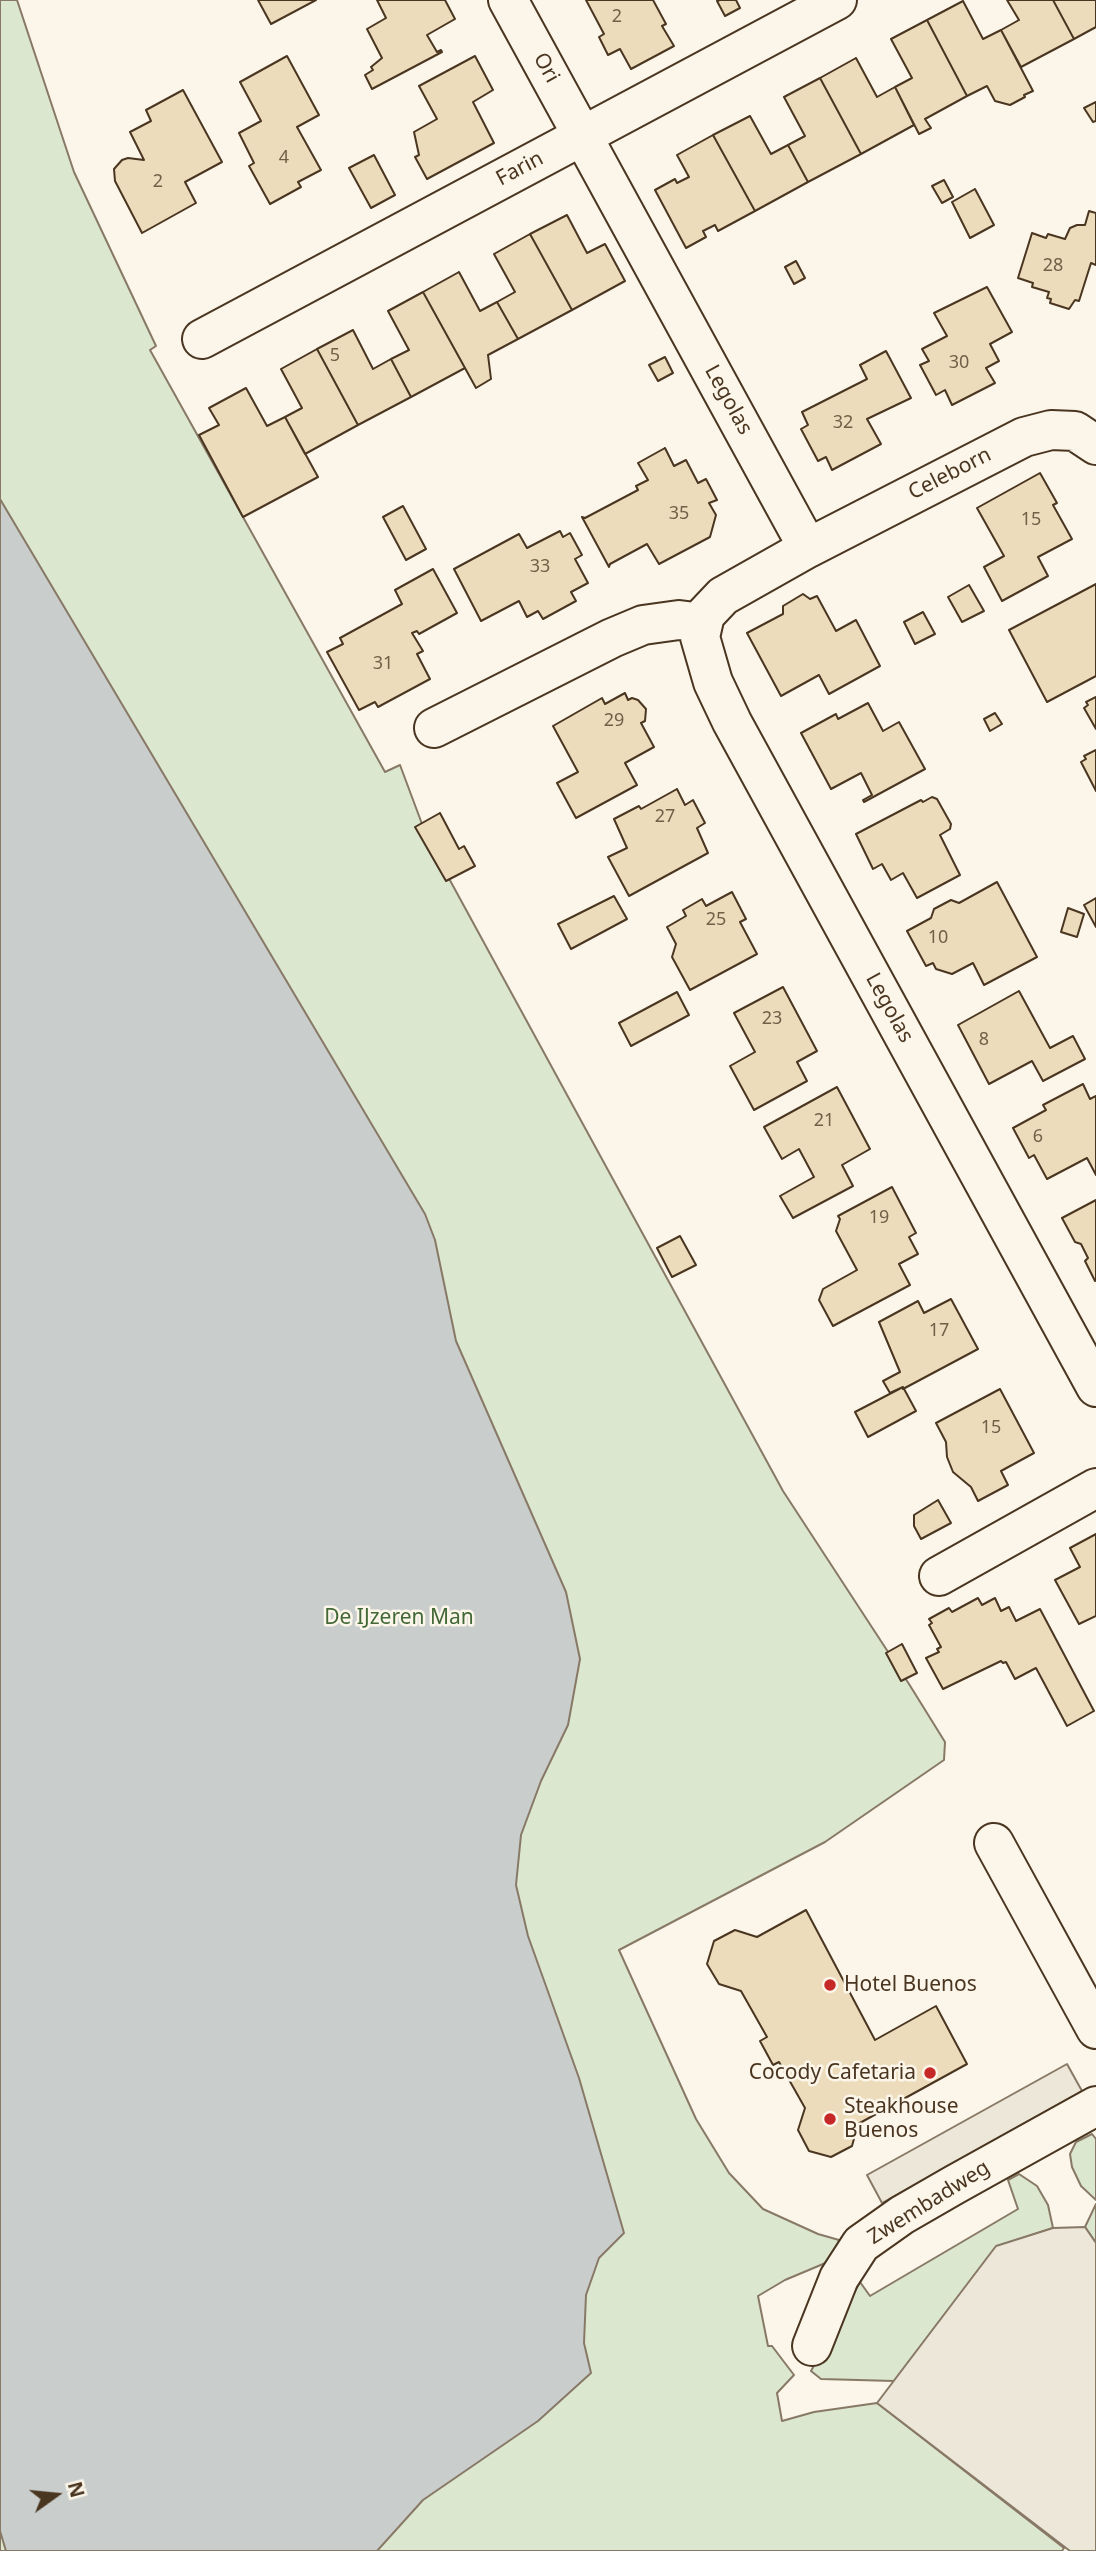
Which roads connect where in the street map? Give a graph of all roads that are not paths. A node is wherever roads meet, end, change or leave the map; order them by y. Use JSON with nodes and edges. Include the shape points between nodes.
{"nodes":[{"id":1,"x":508,"y":0,"type":"edge"},
{"id":2,"x":837,"y":0,"type":"edge"},
{"id":3,"x":583,"y":136,"type":"junction"},
{"id":4,"x":202,"y":339,"type":"dead end"},
{"id":5,"x":1096,"y":444,"type":"edge"},
{"id":6,"x":808,"y":548,"type":"junction"},
{"id":7,"x":703,"y":623,"type":"junction"},
{"id":8,"x":434,"y":728,"type":"dead end"},
{"id":9,"x":1096,"y":1387,"type":"edge"},
{"id":10,"x":1096,"y":1488,"type":"edge"},
{"id":11,"x":939,"y":1576,"type":"dead end"},
{"id":12,"x":994,"y":1843,"type":"dead end"},
{"id":13,"x":1096,"y":2029,"type":"edge"},
{"id":14,"x":1096,"y":2106,"type":"edge"},
{"id":15,"x":811,"y":2346,"type":"dead end"}],
"edges":[{"from":1,"to":3,"type":"street","name":"Ori"},
{"from":2,"to":3,"type":"street","name":"Farin"},
{"from":3,"to":4,"type":"street","name":"Farin"},
{"from":3,"to":6,"type":"street","name":"Legolas"},
{"from":5,"to":6,"type":"street","name":"Celeborn","via":[[1075,431],[1051,430],[1024,437]]},
{"from":6,"to":7,"type":"street","via":[[723,596]]},
{"from":7,"to":8,"type":"street","via":[[679,620],[643,625]]},
{"from":7,"to":9,"type":"street","name":"Legolas","via":[[700,637],[705,658],[732,722]]},
{"from":10,"to":11,"type":"street"},
{"from":12,"to":13,"type":"street"},
{"from":14,"to":15,"type":"street","name":"Zwembadweg","via":[[902,2215],[861,2244],[839,2278]]}]}
